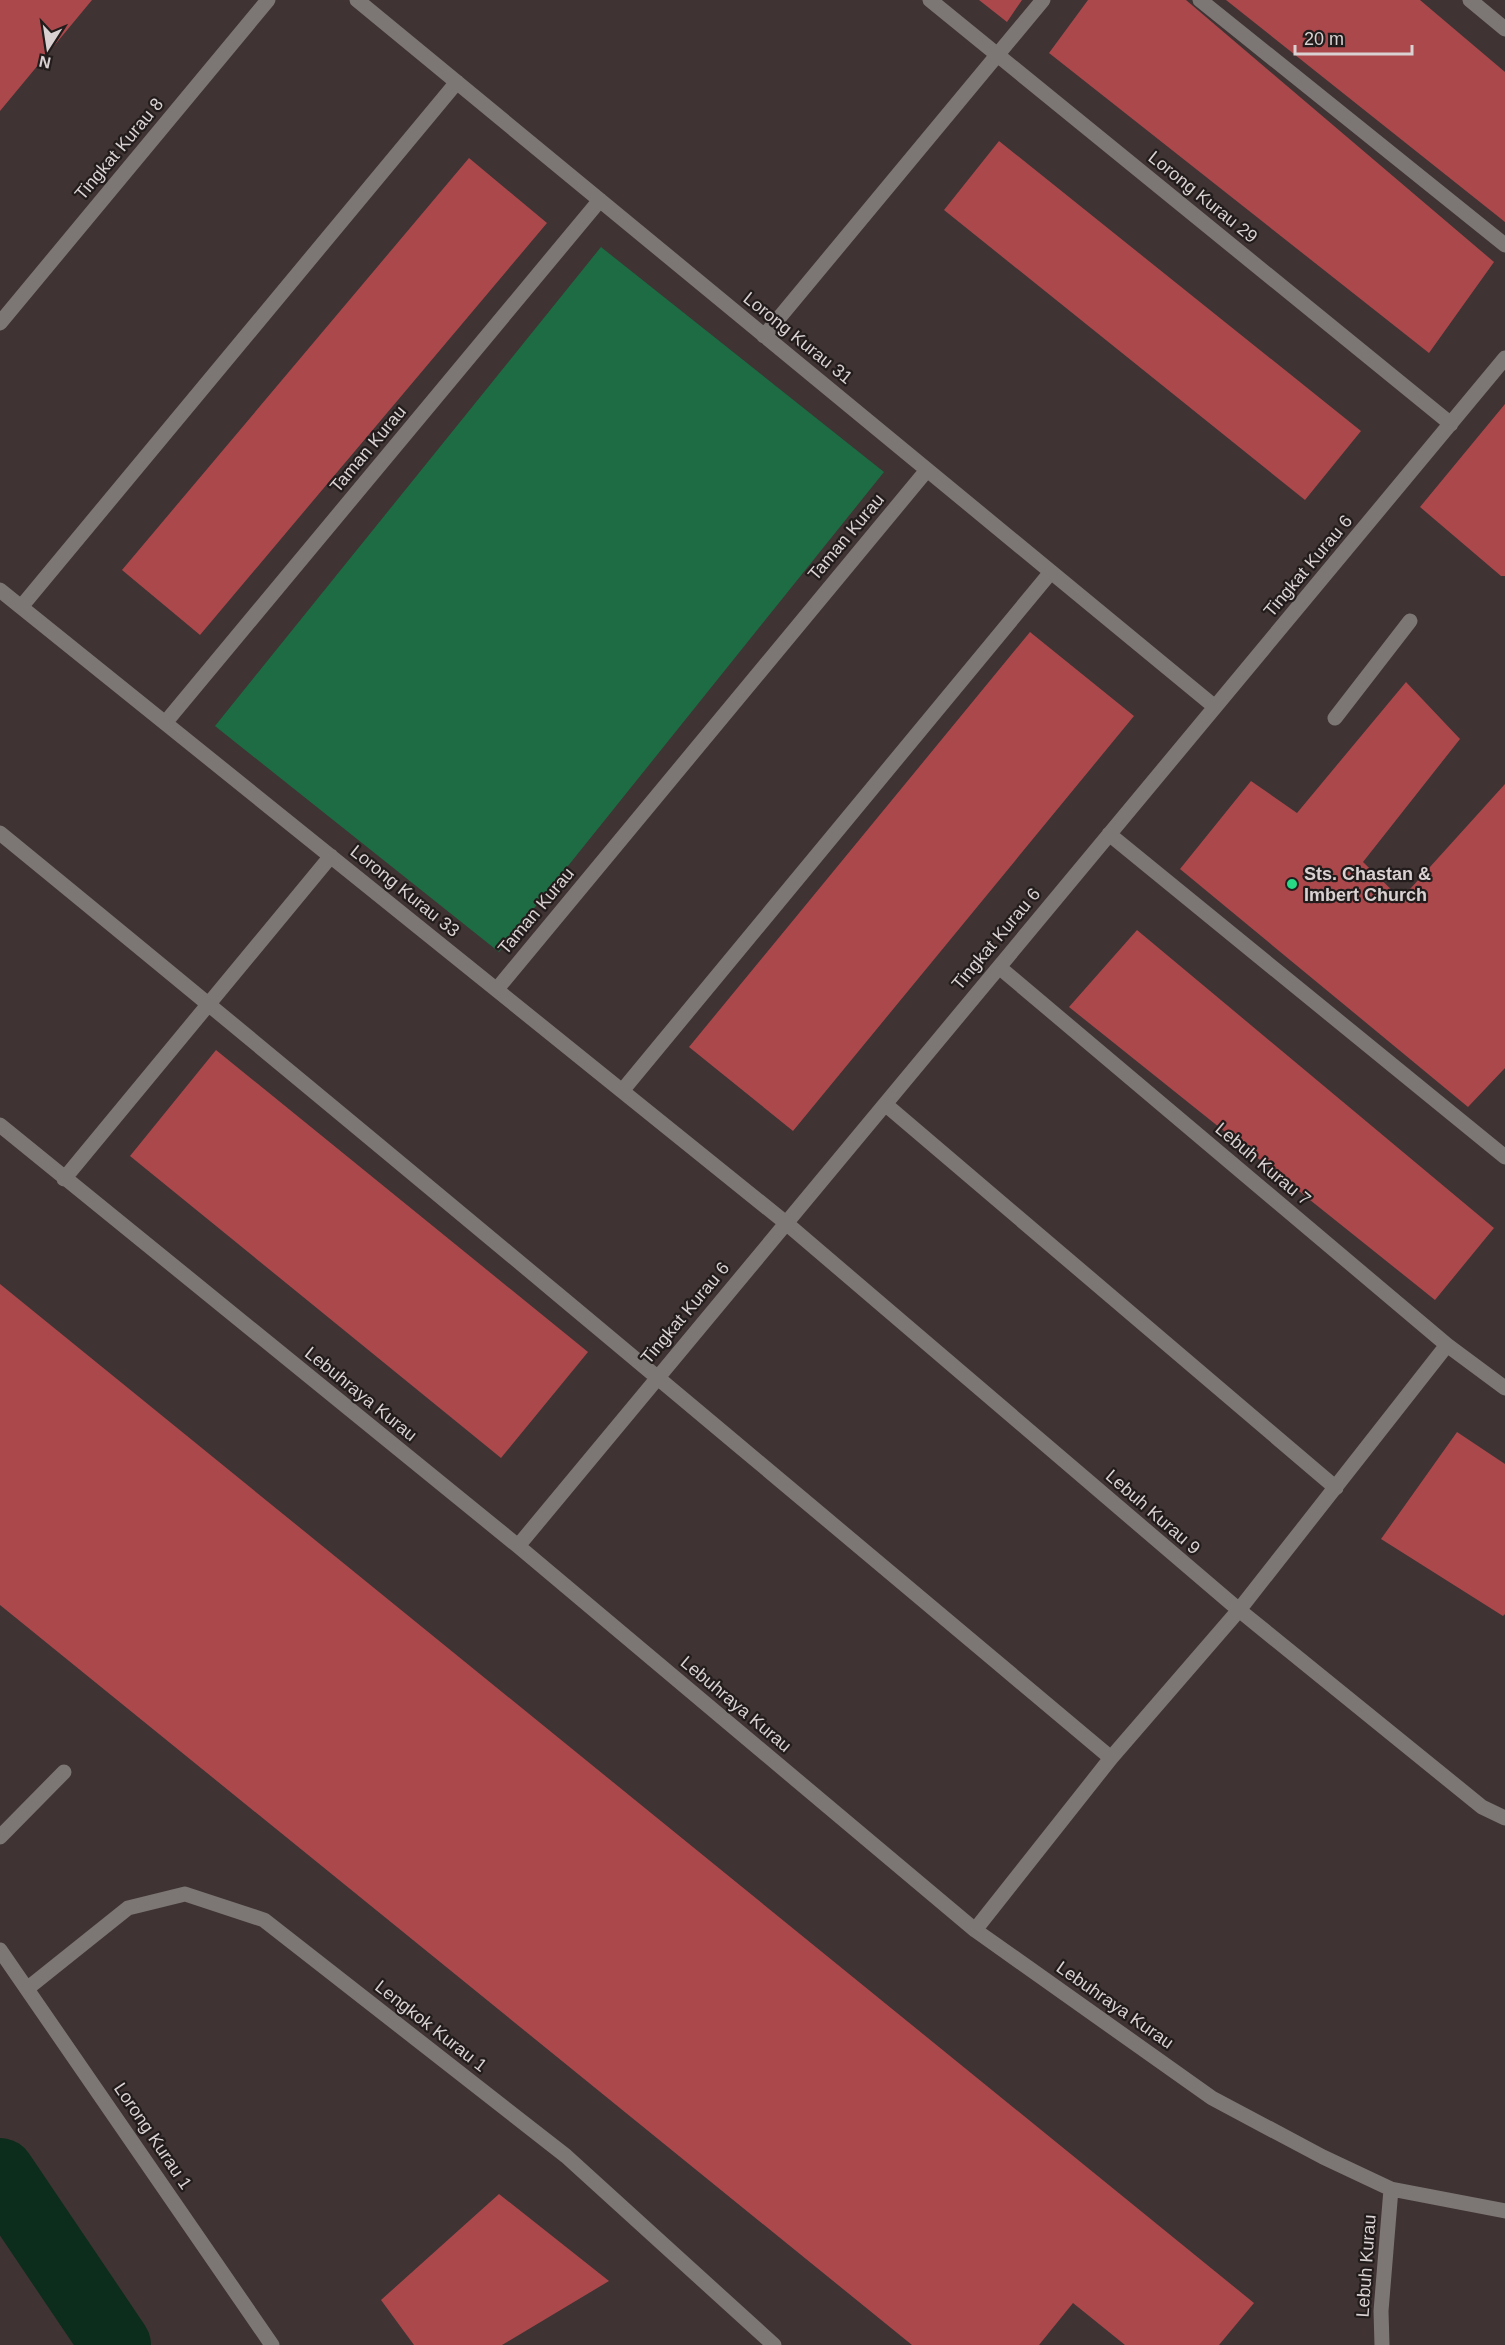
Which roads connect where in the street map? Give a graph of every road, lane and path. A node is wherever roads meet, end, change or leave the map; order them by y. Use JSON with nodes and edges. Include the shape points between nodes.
{"nodes":[{"id":1,"x":268,"y":0,"type":"edge"},
{"id":2,"x":357,"y":0,"type":"edge"},
{"id":3,"x":930,"y":0,"type":"edge"},
{"id":4,"x":1043,"y":0,"type":"edge"},
{"id":5,"x":1200,"y":0,"type":"edge"},
{"id":6,"x":1470,"y":0,"type":"edge"},
{"id":7,"x":1505,"y":29,"type":"edge"},
{"id":8,"x":998,"y":55,"type":"junction"},
{"id":9,"x":457,"y":82,"type":"junction"},
{"id":10,"x":600,"y":200,"type":"junction"},
{"id":11,"x":1505,"y":245,"type":"edge"},
{"id":12,"x":0,"y":322,"type":"edge"},
{"id":13,"x":764,"y":336,"type":"junction"},
{"id":14,"x":1505,"y":358,"type":"edge"},
{"id":15,"x":1450,"y":424,"type":"junction"},
{"id":16,"x":927,"y":470,"type":"junction"},
{"id":17,"x":1051,"y":572,"type":"junction"},
{"id":18,"x":0,"y":590,"type":"edge"},
{"id":19,"x":21,"y":607,"type":"junction"},
{"id":20,"x":1410,"y":621,"type":"dead end"},
{"id":21,"x":1215,"y":707,"type":"junction"},
{"id":22,"x":1335,"y":718,"type":"dead end"},
{"id":23,"x":165,"y":723,"type":"junction"},
{"id":24,"x":0,"y":833,"type":"edge"},
{"id":25,"x":1109,"y":834,"type":"junction"},
{"id":26,"x":331,"y":856,"type":"junction"},
{"id":27,"x":999,"y":966,"type":"junction"},
{"id":28,"x":496,"y":989,"type":"junction"},
{"id":29,"x":208,"y":1003,"type":"junction"},
{"id":30,"x":622,"y":1091,"type":"junction"},
{"id":31,"x":885,"y":1104,"type":"junction"},
{"id":32,"x":0,"y":1125,"type":"edge"},
{"id":33,"x":1505,"y":1157,"type":"edge"},
{"id":34,"x":64,"y":1179,"type":"junction"},
{"id":35,"x":786,"y":1223,"type":"junction"},
{"id":36,"x":1447,"y":1345,"type":"junction"},
{"id":37,"x":658,"y":1377,"type":"junction"},
{"id":38,"x":1505,"y":1388,"type":"edge"},
{"id":39,"x":1336,"y":1488,"type":"junction"},
{"id":40,"x":518,"y":1546,"type":"junction"},
{"id":41,"x":1239,"y":1610,"type":"junction"},
{"id":42,"x":1111,"y":1758,"type":"junction"},
{"id":43,"x":64,"y":1772,"type":"dead end"},
{"id":44,"x":1505,"y":1818,"type":"edge"},
{"id":45,"x":0,"y":1837,"type":"edge"},
{"id":46,"x":975,"y":1930,"type":"junction"},
{"id":47,"x":0,"y":1950,"type":"edge"},
{"id":48,"x":28,"y":1988,"type":"junction"},
{"id":49,"x":1391,"y":2189,"type":"junction"},
{"id":50,"x":1505,"y":2211,"type":"edge"},
{"id":51,"x":272,"y":2345,"type":"edge"},
{"id":52,"x":774,"y":2345,"type":"edge"},
{"id":53,"x":1382,"y":2345,"type":"edge"}],
"edges":[{"from":1,"to":12,"type":"street","name":"Tingkat Kurau 8"},
{"from":2,"to":9,"type":"street","name":"Lorong Kurau 31"},
{"from":3,"to":8,"type":"street","name":"Lorong Kurau 29"},
{"from":4,"to":8,"type":"street"},
{"from":5,"to":11,"type":"street"},
{"from":6,"to":7,"type":"street"},
{"from":8,"to":13,"type":"street"},
{"from":8,"to":15,"type":"street","name":"Lorong Kurau 29"},
{"from":9,"to":10,"type":"street","name":"Lorong Kurau 31"},
{"from":9,"to":19,"type":"street"},
{"from":10,"to":13,"type":"street","name":"Lorong Kurau 31"},
{"from":10,"to":23,"type":"street","name":"Taman Kurau"},
{"from":13,"to":16,"type":"street","name":"Lorong Kurau 31"},
{"from":14,"to":15,"type":"street","name":"Tingkat Kurau 6"},
{"from":15,"to":21,"type":"street","name":"Tingkat Kurau 6"},
{"from":16,"to":17,"type":"street","name":"Lorong Kurau 31"},
{"from":16,"to":28,"type":"street","name":"Taman Kurau"},
{"from":17,"to":21,"type":"street","name":"Lorong Kurau 31"},
{"from":17,"to":30,"type":"street"},
{"from":18,"to":19,"type":"street","name":"Lorong Kurau 33"},
{"from":19,"to":23,"type":"street","name":"Lorong Kurau 33"},
{"from":20,"to":22,"type":"street"},
{"from":21,"to":25,"type":"street","name":"Tingkat Kurau 6"},
{"from":23,"to":26,"type":"street","name":"Lorong Kurau 33"},
{"from":24,"to":29,"type":"street"},
{"from":25,"to":27,"type":"street","name":"Tingkat Kurau 6"},
{"from":25,"to":33,"type":"street"},
{"from":26,"to":28,"type":"street","name":"Lorong Kurau 33"},
{"from":26,"to":29,"type":"street"},
{"from":27,"to":31,"type":"street","name":"Tingkat Kurau 6"},
{"from":27,"to":36,"type":"street","name":"Lebuh Kurau 7"},
{"from":28,"to":30,"type":"street","name":"Lorong Kurau 33"},
{"from":29,"to":34,"type":"street"},
{"from":29,"to":37,"type":"street"},
{"from":30,"to":35,"type":"street","name":"Lorong Kurau 33"},
{"from":31,"to":35,"type":"street","name":"Tingkat Kurau 6"},
{"from":31,"to":39,"type":"street"},
{"from":32,"to":34,"type":"street","name":"Lebuhraya Kurau"},
{"from":34,"to":40,"type":"street","name":"Lebuhraya Kurau"},
{"from":35,"to":37,"type":"street","name":"Tingkat Kurau 6"},
{"from":35,"to":41,"type":"street","name":"Lebuh Kurau 9"},
{"from":36,"to":38,"type":"street","name":"Lebuh Kurau 7"},
{"from":36,"to":39,"type":"street"},
{"from":37,"to":40,"type":"street","name":"Tingkat Kurau 6"},
{"from":37,"to":42,"type":"street"},
{"from":39,"to":41,"type":"street"},
{"from":40,"to":46,"type":"street","name":"Lebuhraya Kurau"},
{"from":41,"to":42,"type":"street"},
{"from":41,"to":44,"type":"street","name":"Lebuh Kurau 9","via":[[1482,1806]]},
{"from":42,"to":46,"type":"street"},
{"from":43,"to":45,"type":"street"},
{"from":46,"to":49,"type":"street","name":"Lebuhraya Kurau","via":[[1212,2098]]},
{"from":47,"to":48,"type":"street","name":"Lorong Kurau 1"},
{"from":48,"to":51,"type":"street","name":"Lorong Kurau 1"},
{"from":48,"to":52,"type":"street","name":"Lengkok Kurau 1","via":[[128,1908],[185,1894],[264,1920],[566,2156]]},
{"from":49,"to":50,"type":"street","name":"Lebuhraya Kurau"},
{"from":49,"to":53,"type":"street","name":"Lebuh Kurau"}]}
